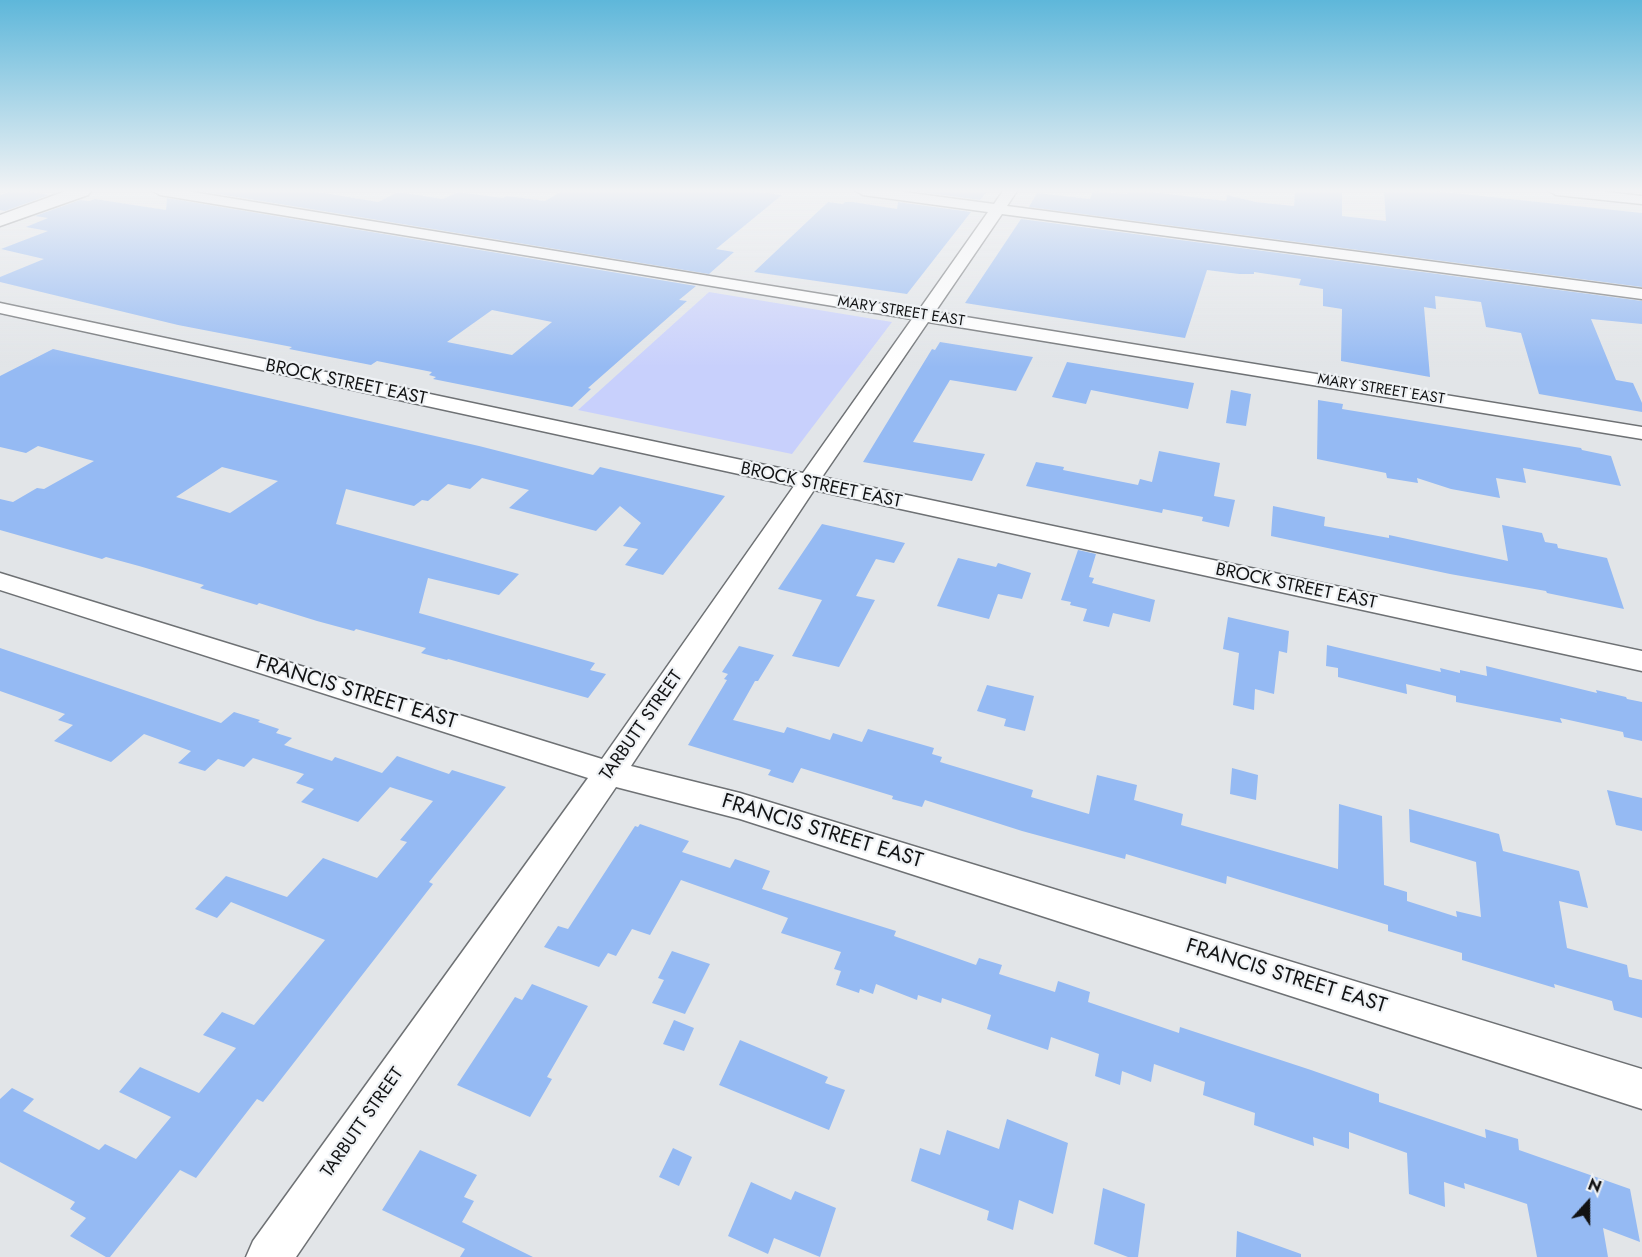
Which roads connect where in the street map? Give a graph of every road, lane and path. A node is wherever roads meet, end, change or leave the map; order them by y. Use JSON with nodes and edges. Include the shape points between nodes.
{"nodes":[{"id":1,"x":518,"y":250,"type":"edge"},
{"id":2,"x":970,"y":250,"type":"edge"},
{"id":3,"x":1307,"y":250,"type":"edge"},
{"id":4,"x":1642,"y":294,"type":"edge"},
{"id":5,"x":0,"y":308,"type":"edge"},
{"id":6,"x":923,"y":316,"type":"junction"},
{"id":7,"x":1642,"y":433,"type":"edge"},
{"id":8,"x":807,"y":483,"type":"junction"},
{"id":9,"x":0,"y":581,"type":"edge"},
{"id":10,"x":1642,"y":661,"type":"edge"},
{"id":11,"x":609,"y":773,"type":"junction"},
{"id":12,"x":1642,"y":1089,"type":"edge"},
{"id":13,"x":269,"y":1257,"type":"edge"}],
"edges":[{"from":1,"to":6,"type":"street","name":"MARY STREET EAST"},
{"from":2,"to":6,"type":"street","name":"TARBUTT STREET"},
{"from":3,"to":4,"type":"street"},
{"from":5,"to":8,"type":"street","name":"BROCK STREET EAST"},
{"from":6,"to":7,"type":"street","name":"MARY STREET EAST"},
{"from":6,"to":8,"type":"street","name":"TARBUTT STREET"},
{"from":8,"to":10,"type":"street","name":"BROCK STREET EAST"},
{"from":8,"to":11,"type":"street","name":"TARBUTT STREET"},
{"from":9,"to":11,"type":"street","name":"FRANCIS STREET EAST"},
{"from":11,"to":12,"type":"street","name":"FRANCIS STREET EAST","via":[[740,807]]},
{"from":11,"to":13,"type":"street","name":"TARBUTT STREET"}]}
